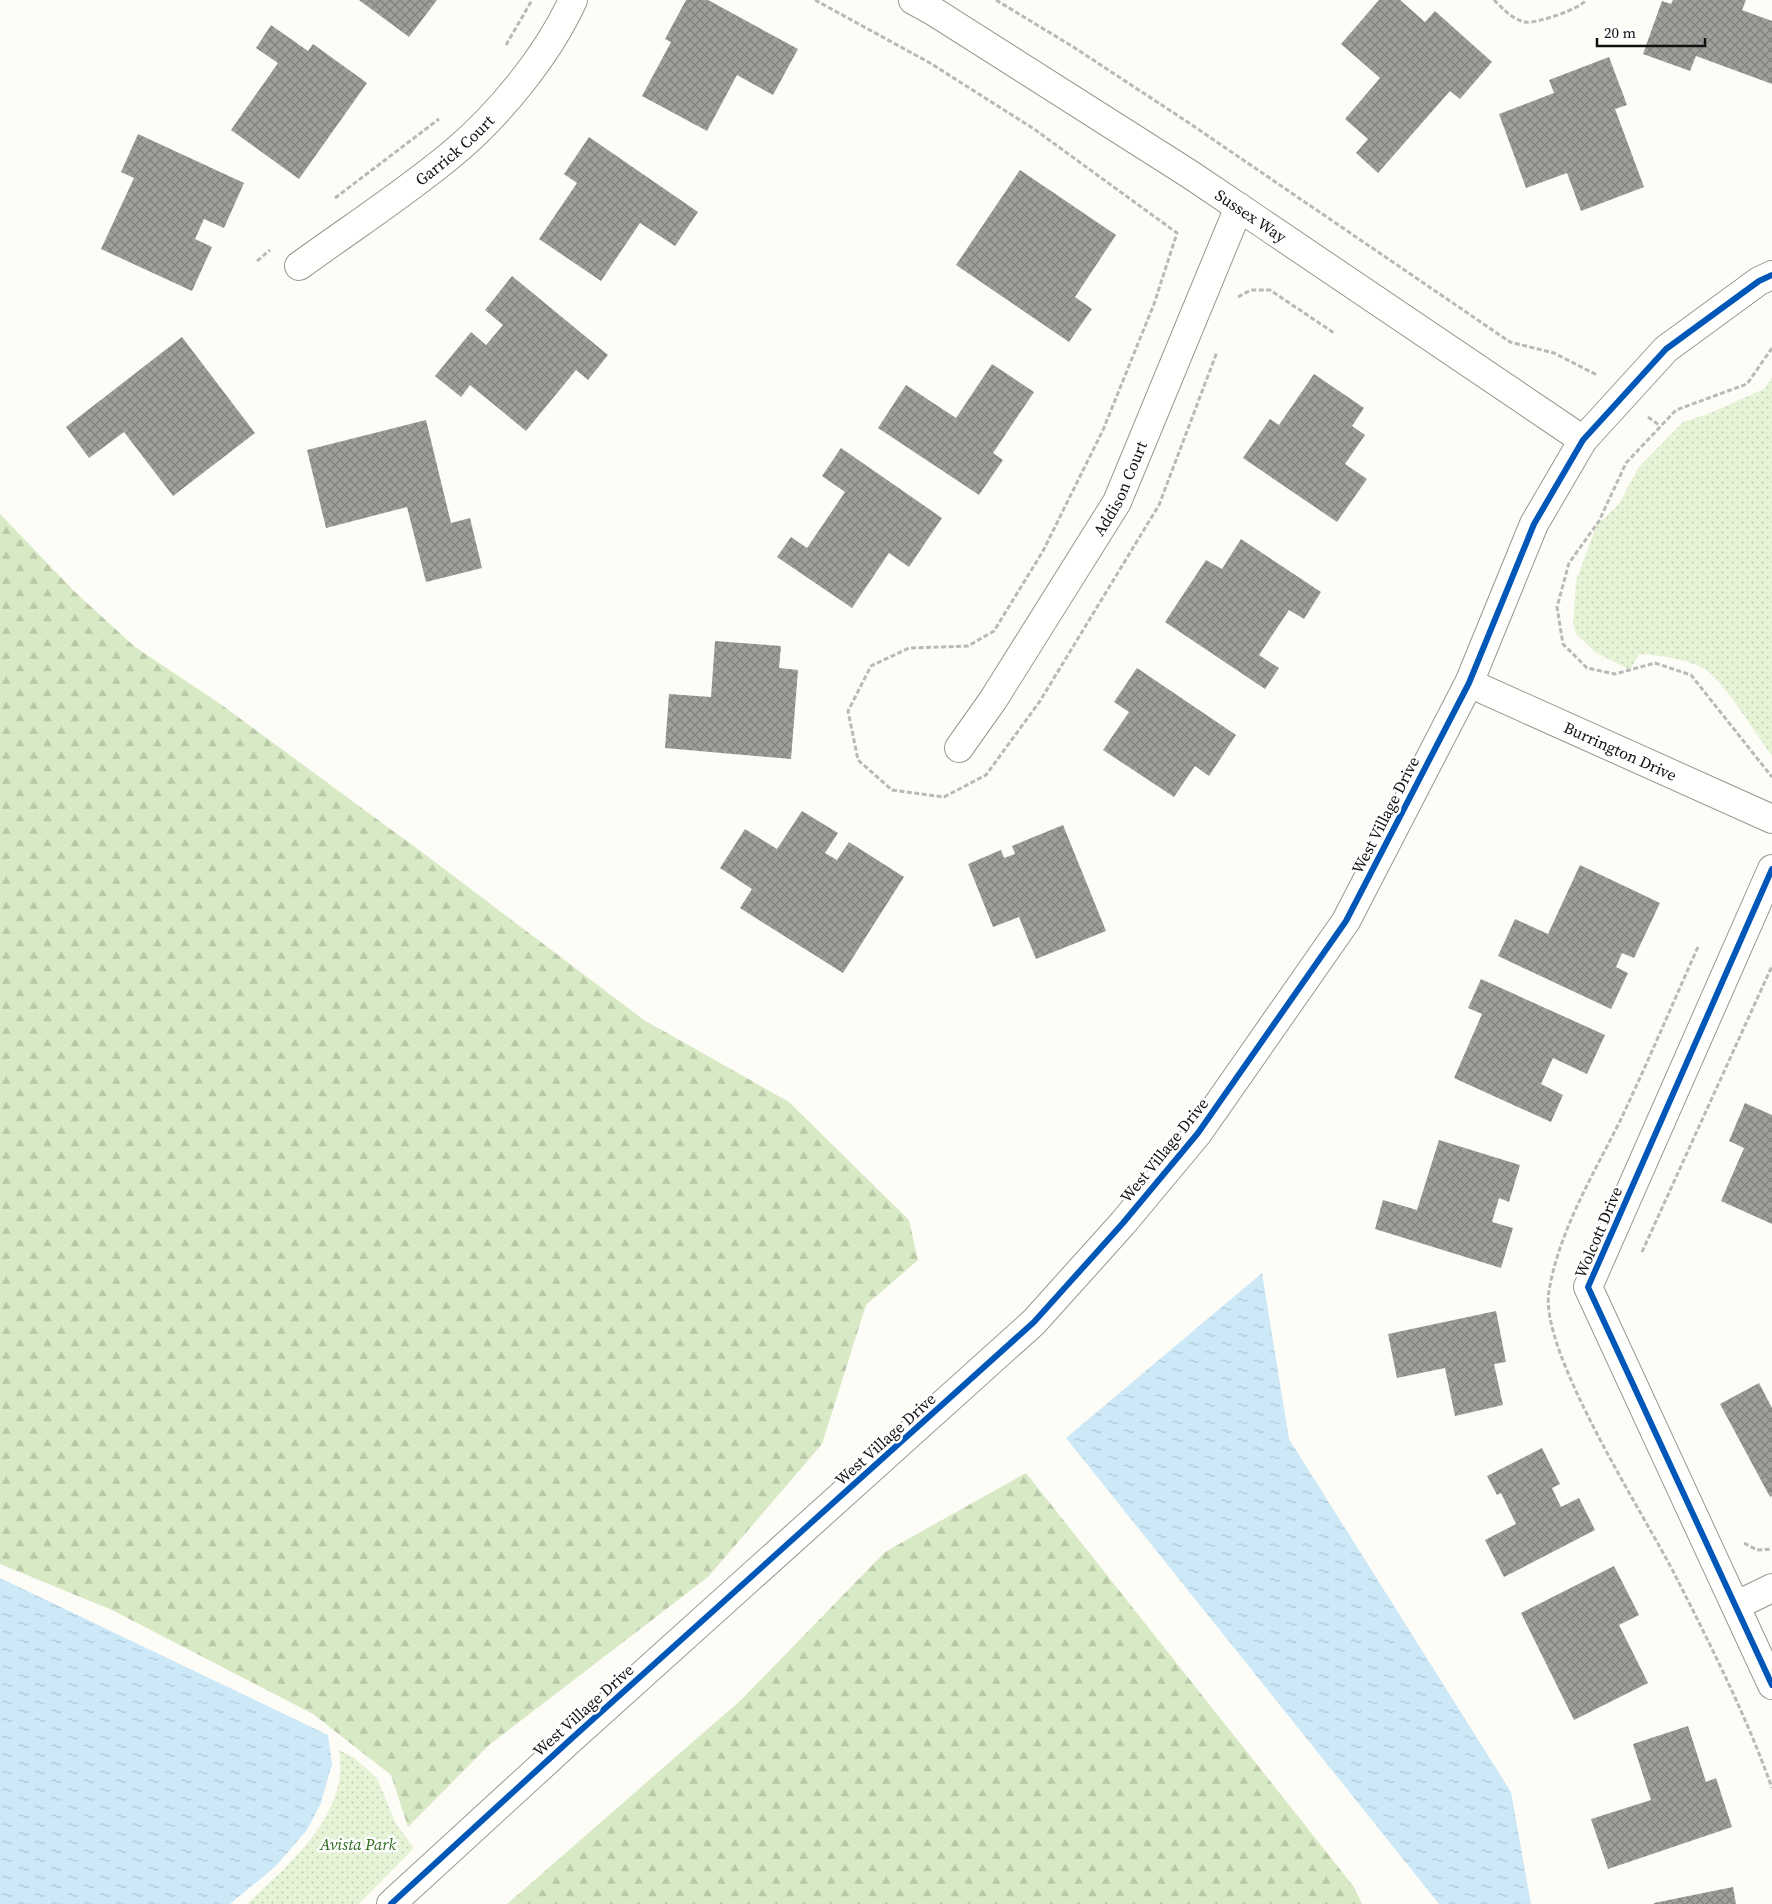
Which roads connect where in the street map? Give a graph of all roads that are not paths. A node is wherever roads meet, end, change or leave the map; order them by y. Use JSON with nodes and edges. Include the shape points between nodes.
{"nodes":[{"id":1,"x":573,"y":0,"type":"edge"},
{"id":2,"x":929,"y":4,"type":"edge"},
{"id":3,"x":1239,"y":207,"type":"junction"},
{"id":4,"x":299,"y":266,"type":"dead end"},
{"id":5,"x":1772,"y":275,"type":"edge"},
{"id":6,"x":1583,"y":440,"type":"junction"},
{"id":7,"x":1468,"y":683,"type":"junction"},
{"id":8,"x":959,"y":748,"type":"dead end"},
{"id":9,"x":1772,"y":819,"type":"edge"},
{"id":10,"x":1772,"y":868,"type":"edge"},
{"id":11,"x":1772,"y":1588,"type":"edge"},
{"id":12,"x":1737,"y":1605,"type":"junction"},
{"id":13,"x":1772,"y":1685,"type":"edge"},
{"id":14,"x":391,"y":1904,"type":"edge"}],
"edges":[{"from":1,"to":4,"type":"street","name":"Garrick Court","via":[[517,90],[453,153]]},
{"from":2,"to":3,"type":"street","name":"Sussex Way"},
{"from":3,"to":6,"type":"street","name":"Sussex Way"},
{"from":3,"to":8,"type":"street","name":"Addison Court","via":[[1117,502],[993,700]]},
{"from":5,"to":6,"type":"street","name":"West Village Drive","via":[[1759,281],[1666,349]]},
{"from":6,"to":7,"type":"street","name":"West Village Drive","via":[[1534,524]]},
{"from":7,"to":9,"type":"street","name":"Burrington Drive"},
{"from":7,"to":14,"type":"street","name":"West Village Drive","via":[[1346,922],[1198,1133],[1123,1223],[1034,1322]]},
{"from":10,"to":12,"type":"street","name":"Wolcott Drive","via":[[1588,1287]]},
{"from":11,"to":12,"type":"street"},
{"from":12,"to":13,"type":"street","name":"Wolcott Drive"}]}
